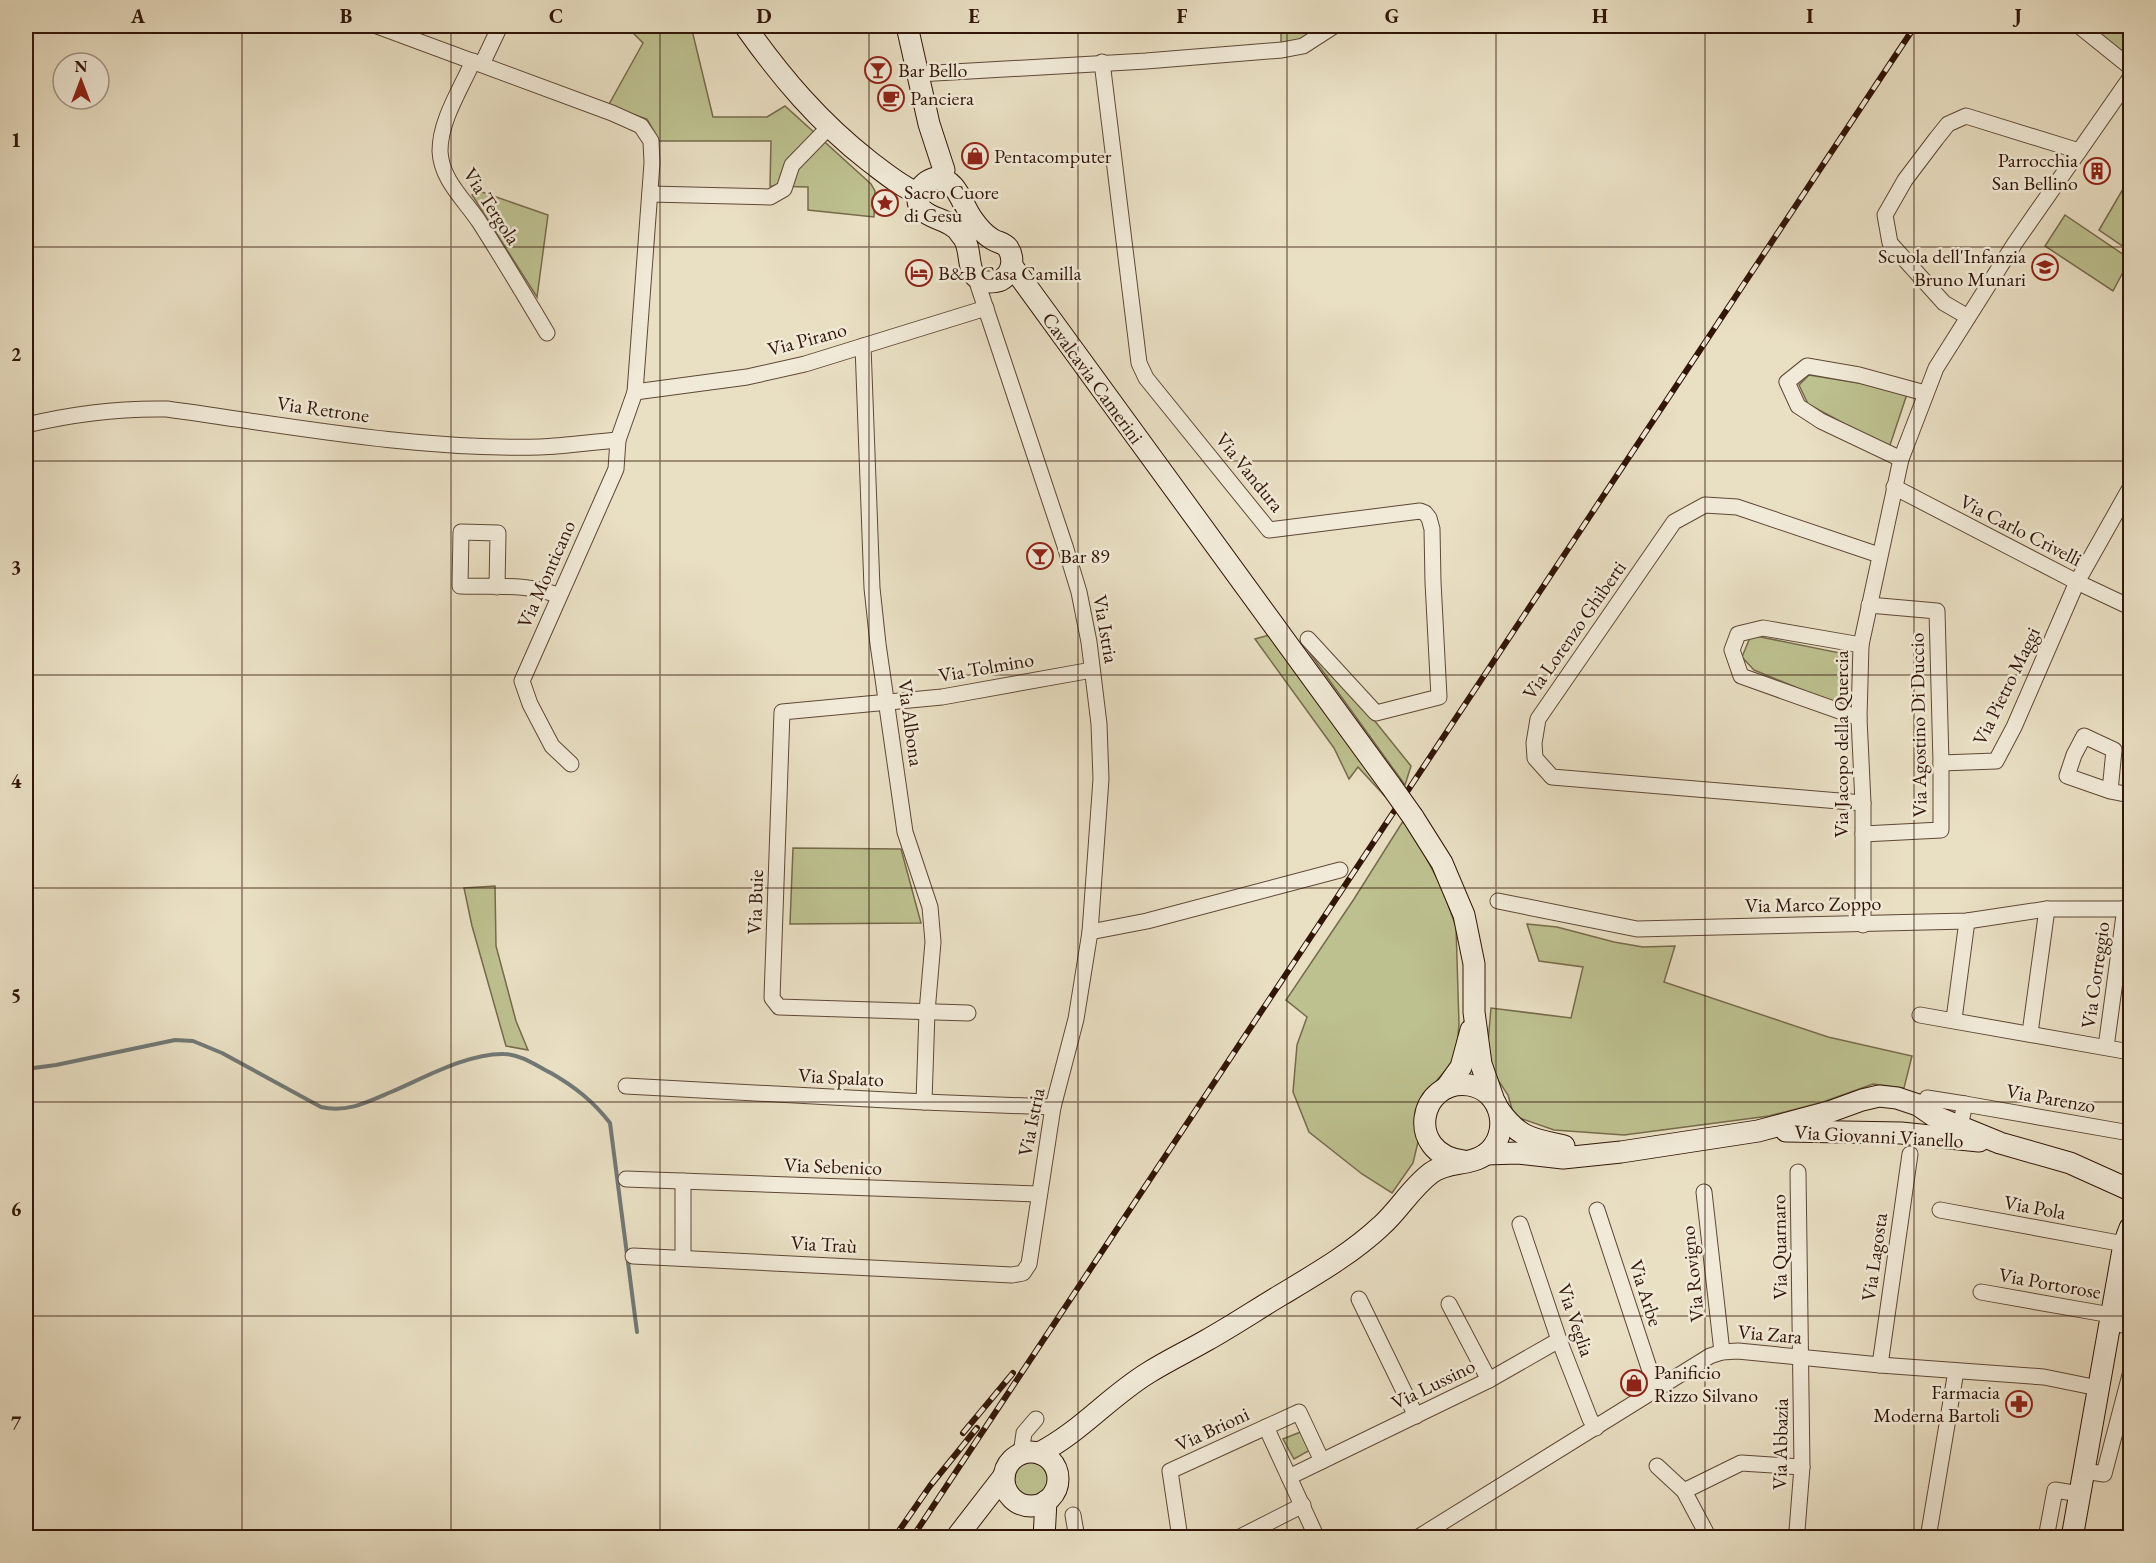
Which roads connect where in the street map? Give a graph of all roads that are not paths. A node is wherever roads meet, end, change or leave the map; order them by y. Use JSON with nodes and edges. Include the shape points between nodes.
{"nodes":[{"id":1,"x":377,"y":26,"type":"edge"},
{"id":2,"x":500,"y":26,"type":"edge"},
{"id":3,"x":745,"y":26,"type":"edge"},
{"id":4,"x":907,"y":26,"type":"edge"},
{"id":5,"x":1334,"y":26,"type":"edge"},
{"id":6,"x":2079,"y":26,"type":"edge"},
{"id":7,"x":1102,"y":62,"type":"junction"},
{"id":8,"x":478,"y":63,"type":"junction"},
{"id":9,"x":2130,"y":67,"type":"edge"},
{"id":10,"x":918,"y":74,"type":"junction"},
{"id":11,"x":2130,"y":78,"type":"edge"},
{"id":12,"x":830,"y":127,"type":"junction"},
{"id":13,"x":2079,"y":150,"type":"junction"},
{"id":14,"x":942,"y":178,"type":"junction"},
{"id":15,"x":650,"y":194,"type":"junction"},
{"id":16,"x":919,"y":194,"type":"junction"},
{"id":17,"x":958,"y":197,"type":"junction"},
{"id":18,"x":939,"y":218,"type":"junction"},
{"id":19,"x":993,"y":240,"type":"junction"},
{"id":20,"x":970,"y":254,"type":"junction"},
{"id":21,"x":1012,"y":266,"type":"junction"},
{"id":22,"x":975,"y":276,"type":"junction"},
{"id":23,"x":986,"y":308,"type":"junction"},
{"id":24,"x":1968,"y":317,"type":"junction"},
{"id":25,"x":547,"y":333,"type":"dead end"},
{"id":26,"x":863,"y":346,"type":"junction"},
{"id":27,"x":635,"y":392,"type":"junction"},
{"id":28,"x":1925,"y":393,"type":"junction"},
{"id":29,"x":26,"y":425,"type":"edge"},
{"id":30,"x":618,"y":440,"type":"junction"},
{"id":31,"x":1901,"y":459,"type":"junction"},
{"id":32,"x":1894,"y":487,"type":"junction"},
{"id":33,"x":2130,"y":488,"type":"edge"},
{"id":34,"x":1879,"y":555,"type":"junction"},
{"id":35,"x":2077,"y":582,"type":"junction"},
{"id":36,"x":497,"y":587,"type":"dead end"},
{"id":37,"x":560,"y":596,"type":"junction"},
{"id":38,"x":1869,"y":605,"type":"junction"},
{"id":39,"x":2130,"y":607,"type":"edge"},
{"id":40,"x":1308,"y":639,"type":"dead end"},
{"id":41,"x":1861,"y":645,"type":"junction"},
{"id":42,"x":1092,"y":670,"type":"junction"},
{"id":43,"x":886,"y":702,"type":"junction"},
{"id":44,"x":1859,"y":718,"type":"junction"},
{"id":45,"x":1941,"y":763,"type":"junction"},
{"id":46,"x":571,"y":764,"type":"dead end"},
{"id":47,"x":2110,"y":791,"type":"dead end"},
{"id":48,"x":2130,"y":795,"type":"edge"},
{"id":49,"x":1863,"y":803,"type":"junction"},
{"id":50,"x":1863,"y":834,"type":"junction"},
{"id":51,"x":1340,"y":870,"type":"dead end"},
{"id":52,"x":1498,"y":901,"type":"dead end"},
{"id":53,"x":2128,"y":908,"type":"edge"},
{"id":54,"x":2047,"y":909,"type":"junction"},
{"id":55,"x":1967,"y":921,"type":"junction"},
{"id":56,"x":1863,"y":924,"type":"junction"},
{"id":57,"x":1090,"y":932,"type":"junction"},
{"id":58,"x":927,"y":1012,"type":"junction"},
{"id":59,"x":1474,"y":1012,"type":"junction"},
{"id":60,"x":968,"y":1013,"type":"dead end"},
{"id":61,"x":1920,"y":1015,"type":"dead end"},
{"id":62,"x":1954,"y":1019,"type":"junction"},
{"id":63,"x":2030,"y":1033,"type":"junction"},
{"id":64,"x":2106,"y":1047,"type":"junction"},
{"id":65,"x":2130,"y":1052,"type":"edge"},
{"id":66,"x":626,"y":1086,"type":"dead end"},
{"id":67,"x":1446,"y":1088,"type":"junction"},
{"id":68,"x":1927,"y":1098,"type":"dead end"},
{"id":69,"x":924,"y":1102,"type":"junction"},
{"id":70,"x":1496,"y":1104,"type":"junction"},
{"id":71,"x":1965,"y":1104,"type":"junction"},
{"id":72,"x":1053,"y":1107,"type":"junction"},
{"id":73,"x":1960,"y":1126,"type":"junction"},
{"id":74,"x":1758,"y":1131,"type":"junction"},
{"id":75,"x":2130,"y":1132,"type":"edge"},
{"id":76,"x":1426,"y":1135,"type":"junction"},
{"id":77,"x":2000,"y":1143,"type":"junction"},
{"id":78,"x":1621,"y":1152,"type":"junction"},
{"id":79,"x":1486,"y":1154,"type":"junction"},
{"id":80,"x":1910,"y":1154,"type":"dead end"},
{"id":81,"x":1463,"y":1161,"type":"junction"},
{"id":82,"x":1798,"y":1172,"type":"dead end"},
{"id":83,"x":626,"y":1179,"type":"dead end"},
{"id":84,"x":683,"y":1181,"type":"junction"},
{"id":85,"x":2130,"y":1190,"type":"edge"},
{"id":86,"x":1704,"y":1192,"type":"dead end"},
{"id":87,"x":1038,"y":1194,"type":"junction"},
{"id":88,"x":1405,"y":1197,"type":"junction"},
{"id":89,"x":1597,"y":1210,"type":"dead end"},
{"id":90,"x":1940,"y":1210,"type":"dead end"},
{"id":91,"x":1520,"y":1224,"type":"dead end"},
{"id":92,"x":2127,"y":1236,"type":"edge"},
{"id":93,"x":633,"y":1256,"type":"dead end"},
{"id":94,"x":683,"y":1257,"type":"junction"},
{"id":95,"x":1012,"y":1275,"type":"joint"},
{"id":96,"x":1981,"y":1292,"type":"dead end"},
{"id":97,"x":1359,"y":1299,"type":"dead end"},
{"id":98,"x":1449,"y":1304,"type":"dead end"},
{"id":99,"x":2117,"y":1322,"type":"edge"},
{"id":100,"x":1559,"y":1340,"type":"junction"},
{"id":101,"x":1722,"y":1352,"type":"junction"},
{"id":102,"x":1802,"y":1358,"type":"junction"},
{"id":103,"x":1880,"y":1365,"type":"junction"},
{"id":104,"x":1956,"y":1371,"type":"junction"},
{"id":105,"x":2130,"y":1375,"type":"edge"},
{"id":106,"x":1489,"y":1380,"type":"junction"},
{"id":107,"x":2098,"y":1388,"type":"junction"},
{"id":108,"x":1656,"y":1389,"type":"junction"},
{"id":109,"x":1416,"y":1416,"type":"junction"},
{"id":110,"x":1036,"y":1419,"type":"dead end"},
{"id":111,"x":1077,"y":1428,"type":"junction"},
{"id":112,"x":1266,"y":1428,"type":"junction"},
{"id":113,"x":1596,"y":1428,"type":"junction"},
{"id":114,"x":1030,"y":1454,"type":"junction"},
{"id":115,"x":1322,"y":1461,"type":"junction"},
{"id":116,"x":1657,"y":1466,"type":"dead end"},
{"id":117,"x":1802,"y":1467,"type":"junction"},
{"id":118,"x":1056,"y":1470,"type":"junction"},
{"id":119,"x":2084,"y":1471,"type":"junction"},
{"id":120,"x":1004,"y":1476,"type":"junction"},
{"id":121,"x":1289,"y":1477,"type":"junction"},
{"id":122,"x":1684,"y":1491,"type":"junction"},
{"id":123,"x":2080,"y":1494,"type":"junction"},
{"id":124,"x":1046,"y":1501,"type":"junction"},
{"id":125,"x":1020,"y":1503,"type":"junction"},
{"id":126,"x":1303,"y":1505,"type":"junction"},
{"id":127,"x":1073,"y":1515,"type":"dead end"},
{"id":128,"x":972,"y":1518,"type":"junction"},
{"id":129,"x":1797,"y":1530,"type":"dead end"},
{"id":130,"x":2075,"y":1537,"type":"edge"},
{"id":131,"x":956,"y":1538,"type":"edge"},
{"id":132,"x":1039,"y":1538,"type":"edge"},
{"id":133,"x":1044,"y":1538,"type":"edge"},
{"id":134,"x":1077,"y":1538,"type":"edge"},
{"id":135,"x":1180,"y":1538,"type":"edge"},
{"id":136,"x":1238,"y":1538,"type":"edge"},
{"id":137,"x":1317,"y":1538,"type":"edge"},
{"id":138,"x":1417,"y":1538,"type":"edge"},
{"id":139,"x":1709,"y":1538,"type":"edge"},
{"id":140,"x":1928,"y":1538,"type":"edge"},
{"id":141,"x":2046,"y":1538,"type":"edge"}],
"edges":[{"from":1,"to":8,"type":"street"},
{"from":2,"to":8,"type":"street","name":"Via Tergola"},
{"from":3,"to":12,"type":"main road","via":[[783,78]]},
{"from":4,"to":10,"type":"main road"},
{"from":5,"to":7,"type":"street","via":[[1303,46],[1282,50]]},
{"from":6,"to":9,"type":"street"},
{"from":7,"to":10,"type":"street"},
{"from":7,"to":40,"type":"street","name":"Via Vandura","via":[[1139,363],[1146,378],[1269,530],[1420,511],[1430,518],[1440,697],[1376,713]]},
{"from":8,"to":15,"type":"street","via":[[641,126],[651,141]]},
{"from":8,"to":25,"type":"street","name":"Via Tergola","via":[[446,121],[440,152],[443,167]]},
{"from":10,"to":14,"type":"main road","via":[[944,170]]},
{"from":11,"to":13,"type":"street","name":"Via Jacopo della Quercia"},
{"from":12,"to":15,"type":"street","via":[[792,165],[784,189],[770,197]]},
{"from":12,"to":16,"type":"main road","via":[[890,178]]},
{"from":13,"to":24,"type":"street","name":"Via Jacopo della Quercia"},
{"from":13,"to":24,"type":"street","via":[[1966,116],[1948,124],[1905,180],[1885,215],[1890,243],[1944,303]]},
{"from":14,"to":16,"type":"main road","via":[[930,180]]},
{"from":14,"to":17,"type":"main road","via":[[954,185]]},
{"from":15,"to":27,"type":"street"},
{"from":16,"to":18,"type":"main road","via":[[923,211]]},
{"from":17,"to":18,"type":"main road","via":[[953,212]]},
{"from":17,"to":19,"type":"main road"},
{"from":18,"to":20,"type":"main road","via":[[955,227]]},
{"from":19,"to":20,"type":"main road","via":[[979,243]]},
{"from":19,"to":21,"type":"main road","via":[[1008,249]]},
{"from":20,"to":22,"type":"main road"},
{"from":21,"to":22,"type":"main road","via":[[1001,280],[983,281]]},
{"from":21,"to":59,"type":"main road","name":"Cavalcavia Camerini","bridge":true,"via":[[1413,817],[1442,864],[1464,915],[1473,964]]},
{"from":22,"to":23,"type":"street","name":"Via Istria"},
{"from":23,"to":26,"type":"street","name":"Via Pirano"},
{"from":23,"to":42,"type":"street","name":"Via Istria","via":[[1065,546],[1084,614]]},
{"from":24,"to":28,"type":"street","name":"Via Jacopo della Quercia"},
{"from":26,"to":27,"type":"street","name":"Via Pirano","via":[[747,377]]},
{"from":26,"to":43,"type":"street","name":"Via Albona","via":[[872,588]]},
{"from":27,"to":30,"type":"street","name":"Via Monticano"},
{"from":28,"to":31,"type":"street","name":"Via Jacopo della Quercia"},
{"from":28,"to":31,"type":"street","via":[[1807,366],[1787,382],[1798,406]]},
{"from":29,"to":30,"type":"street","name":"Via Retrone","via":[[130,408],[167,409],[397,440],[465,445],[541,447]]},
{"from":30,"to":37,"type":"street","name":"Via Monticano","via":[[616,469]]},
{"from":31,"to":32,"type":"street","name":"Via Jacopo della Quercia"},
{"from":32,"to":34,"type":"street","name":"Via Jacopo della Quercia"},
{"from":32,"to":35,"type":"street","name":"Via Carlo Crivelli"},
{"from":33,"to":35,"type":"street"},
{"from":34,"to":38,"type":"street","name":"Via Jacopo della Quercia"},
{"from":34,"to":49,"type":"street","name":"Via Lorenzo Ghiberti","via":[[1737,507],[1705,505],[1674,522],[1538,719],[1534,743],[1535,758],[1552,777]]},
{"from":35,"to":39,"type":"street","name":"Via Carlo Crivelli"},
{"from":35,"to":45,"type":"street","name":"Via Pietro Maggi","via":[[1996,761]]},
{"from":36,"to":37,"type":"street","via":[[544,589]]},
{"from":37,"to":46,"type":"street","name":"Via Monticano","via":[[522,681],[552,746]]},
{"from":38,"to":41,"type":"street","name":"Via Jacopo della Quercia"},
{"from":38,"to":45,"type":"street","name":"Via Agostino Di Duccio","via":[[1937,611]]},
{"from":41,"to":44,"type":"street","name":"Via Jacopo della Quercia"},
{"from":41,"to":44,"type":"street","via":[[1763,628],[1738,634],[1732,650],[1741,676]]},
{"from":42,"to":43,"type":"street","name":"Via Tolmino","via":[[942,697]]},
{"from":42,"to":57,"type":"street","name":"Via Istria","via":[[1101,779]]},
{"from":43,"to":58,"type":"street","name":"Via Albona","via":[[905,832],[930,907],[933,942]]},
{"from":43,"to":58,"type":"street","name":"Via Buie","via":[[782,712],[772,998],[779,1006]]},
{"from":44,"to":49,"type":"street","name":"Via Jacopo della Quercia"},
{"from":45,"to":50,"type":"street","name":"Via Agostino Di Duccio","via":[[1941,830]]},
{"from":47,"to":48,"type":"street"},
{"from":49,"to":50,"type":"street","name":"Via Jacopo della Quercia"},
{"from":50,"to":56,"type":"street","name":"Via Jacopo della Quercia"},
{"from":51,"to":57,"type":"street","via":[[1147,921]]},
{"from":52,"to":56,"type":"street","name":"Via Marco Zoppo","via":[[1637,929]]},
{"from":53,"to":54,"type":"street","name":"Via Marco Zoppo"},
{"from":53,"to":64,"type":"street","name":"Via Correggio"},
{"from":54,"to":55,"type":"street","name":"Via Marco Zoppo"},
{"from":54,"to":63,"type":"street"},
{"from":55,"to":56,"type":"street","name":"Via Marco Zoppo"},
{"from":55,"to":62,"type":"street"},
{"from":57,"to":72,"type":"street","name":"Via Istria","via":[[1076,1019]]},
{"from":58,"to":60,"type":"street","name":"Via Buie"},
{"from":58,"to":69,"type":"street","name":"Via Albona"},
{"from":59,"to":67,"type":"main road","via":[[1467,1051]]},
{"from":59,"to":70,"type":"main road","via":[[1481,1064]]},
{"from":61,"to":62,"type":"street"},
{"from":62,"to":63,"type":"street"},
{"from":63,"to":64,"type":"street"},
{"from":64,"to":65,"type":"street"},
{"from":66,"to":69,"type":"street","name":"Via Spalato"},
{"from":67,"to":70,"type":"main road","via":[[1471,1085],[1483,1090]]},
{"from":67,"to":76,"type":"main road","via":[[1437,1094],[1426,1113]]},
{"from":68,"to":71,"type":"street","name":"Via Parenzo"},
{"from":69,"to":72,"type":"street","name":"Via Spalato"},
{"from":70,"to":78,"type":"main road","name":"Via Giovanni Vianello","via":[[1510,1125],[1530,1139]]},
{"from":70,"to":79,"type":"main road","via":[[1502,1122],[1500,1134]]},
{"from":71,"to":73,"type":"street"},
{"from":71,"to":75,"type":"street","name":"Via Parenzo"},
{"from":72,"to":87,"type":"street","name":"Via Istria"},
{"from":73,"to":74,"type":"main road","name":"Via Giovanni Vianello","via":[[1918,1105],[1879,1096]]},
{"from":73,"to":77,"type":"main road","name":"Via Giovanni Vianello"},
{"from":74,"to":77,"type":"main road","name":"Via Giovanni Vianello","via":[[1901,1133]]},
{"from":74,"to":78,"type":"main road","name":"Via Giovanni Vianello"},
{"from":76,"to":81,"type":"main road","via":[[1440,1154]]},
{"from":76,"to":88,"type":"main road"},
{"from":77,"to":85,"type":"main road","name":"Via Giovanni Vianello","via":[[2070,1163]]},
{"from":78,"to":79,"type":"main road","name":"Via Giovanni Vianello","via":[[1563,1158]]},
{"from":79,"to":81,"type":"main road"},
{"from":80,"to":103,"type":"street","name":"Via Lagosta"},
{"from":81,"to":88,"type":"main road","via":[[1430,1173]]},
{"from":82,"to":102,"type":"street","name":"Via Quarnaro"},
{"from":83,"to":84,"type":"street","name":"Via Sebenico"},
{"from":84,"to":87,"type":"street","name":"Via Sebenico"},
{"from":84,"to":94,"type":"street"},
{"from":86,"to":101,"type":"street","name":"Via Rovigno"},
{"from":87,"to":95,"type":"street","name":"Via Istria","via":[[1029,1264],[1023,1273]]},
{"from":88,"to":111,"type":"main road","via":[[1383,1224],[1322,1272],[1147,1373]]},
{"from":89,"to":108,"type":"street","name":"Via Arbe"},
{"from":90,"to":92,"type":"street","name":"Via Pola"},
{"from":91,"to":100,"type":"street","name":"Via Veglia"},
{"from":92,"to":99,"type":"main road"},
{"from":93,"to":94,"type":"street","name":"Via Traù"},
{"from":94,"to":95,"type":"street","name":"Via Traù"},
{"from":96,"to":99,"type":"street","name":"Via Portorose"},
{"from":97,"to":109,"type":"street"},
{"from":98,"to":106,"type":"street"},
{"from":99,"to":107,"type":"main road"},
{"from":100,"to":106,"type":"street","name":"Via Lussino"},
{"from":100,"to":113,"type":"street","name":"Via Veglia"},
{"from":101,"to":102,"type":"street","name":"Via Zara"},
{"from":101,"to":108,"type":"street","name":"Via Zara"},
{"from":102,"to":103,"type":"street","name":"Via Zara"},
{"from":102,"to":117,"type":"street","name":"Via Abbazia"},
{"from":103,"to":104,"type":"street","name":"Via Zara"},
{"from":104,"to":107,"type":"street","name":"Via Zara","via":[[2044,1377]]},
{"from":104,"to":140,"type":"street"},
{"from":105,"to":119,"type":"street","via":[[2104,1474]]},
{"from":106,"to":109,"type":"street","name":"Via Lussino"},
{"from":107,"to":119,"type":"main road"},
{"from":108,"to":113,"type":"street","name":"Via Zara"},
{"from":109,"to":115,"type":"street","name":"Via Lussino"},
{"from":110,"to":114,"type":"street","via":[[1024,1433]]},
{"from":111,"to":114,"type":"main road"},
{"from":111,"to":118,"type":"main road"},
{"from":112,"to":115,"type":"street","via":[[1299,1412]]},
{"from":112,"to":121,"type":"street"},
{"from":112,"to":135,"type":"street","name":"Via Brioni","via":[[1170,1471]]},
{"from":113,"to":138,"type":"street","name":"Via Zara"},
{"from":114,"to":118,"type":"main road","via":[[1046,1457]]},
{"from":114,"to":120,"type":"main road","via":[[1009,1463]]},
{"from":115,"to":121,"type":"street","name":"Via Lussino"},
{"from":116,"to":122,"type":"street"},
{"from":117,"to":122,"type":"street","via":[[1741,1463]]},
{"from":117,"to":129,"type":"street","name":"Via Abbazia"},
{"from":118,"to":124,"type":"main road","via":[[1057,1487]]},
{"from":119,"to":123,"type":"main road"},
{"from":120,"to":125,"type":"main road","via":[[1008,1494]]},
{"from":120,"to":128,"type":"main road"},
{"from":121,"to":126,"type":"street"},
{"from":122,"to":139,"type":"street"},
{"from":123,"to":130,"type":"main road"},
{"from":123,"to":141,"type":"street","via":[[2055,1490]]},
{"from":124,"to":125,"type":"main road","via":[[1032,1506]]},
{"from":124,"to":133,"type":"main road"},
{"from":125,"to":128,"type":"main road","via":[[998,1504]]},
{"from":125,"to":132,"type":"main road"},
{"from":126,"to":136,"type":"street"},
{"from":126,"to":137,"type":"street"},
{"from":127,"to":134,"type":"street"},
{"from":128,"to":131,"type":"main road"}]}
